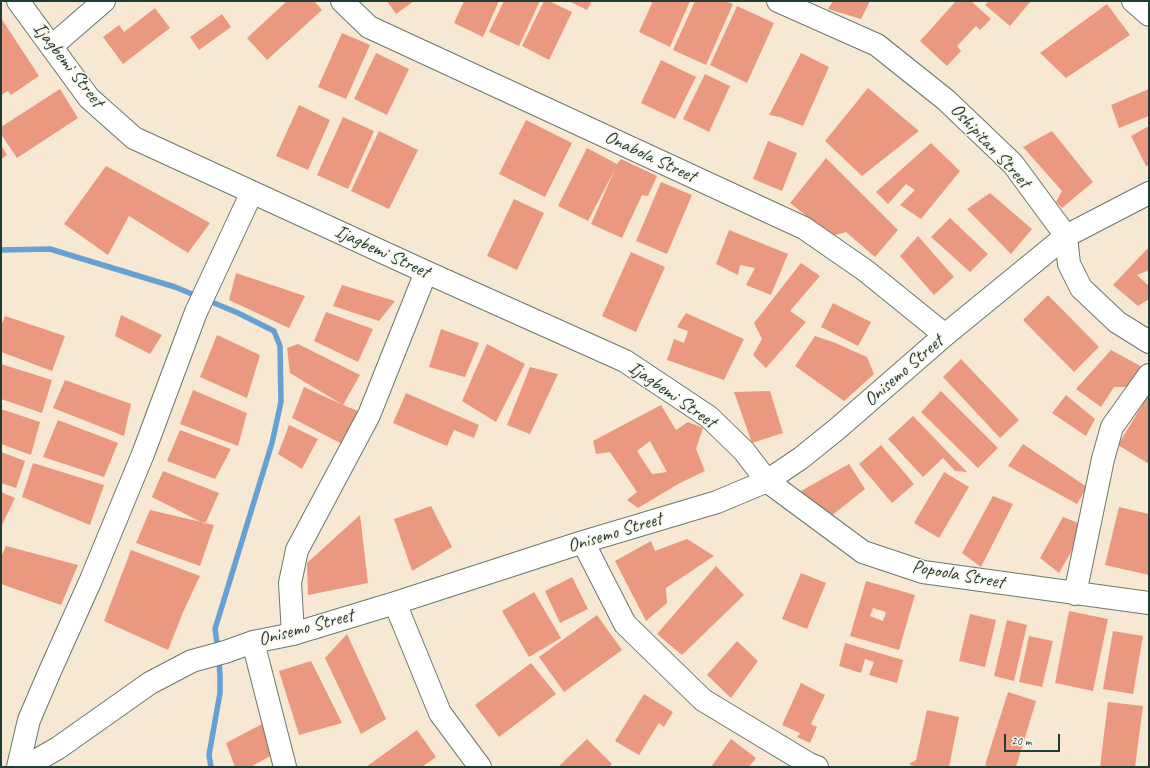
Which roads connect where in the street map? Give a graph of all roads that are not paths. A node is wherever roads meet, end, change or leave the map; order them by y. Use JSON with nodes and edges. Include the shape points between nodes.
{"nodes":[{"id":1,"x":18,"y":1,"type":"edge"},
{"id":2,"x":104,"y":1,"type":"edge"},
{"id":3,"x":342,"y":1,"type":"edge"},
{"id":4,"x":778,"y":1,"type":"edge"},
{"id":5,"x":1133,"y":1,"type":"edge"},
{"id":6,"x":1149,"y":15,"type":"edge"},
{"id":7,"x":52,"y":46,"type":"junction"},
{"id":8,"x":252,"y":192,"type":"junction"},
{"id":9,"x":1149,"y":192,"type":"edge"},
{"id":10,"x":1066,"y":236,"type":"junction"},
{"id":11,"x":426,"y":272,"type":"junction"},
{"id":12,"x":945,"y":335,"type":"junction"},
{"id":13,"x":1149,"y":342,"type":"edge"},
{"id":14,"x":1149,"y":375,"type":"edge"},
{"id":15,"x":767,"y":481,"type":"junction"},
{"id":16,"x":583,"y":542,"type":"junction"},
{"id":17,"x":1075,"y":594,"type":"junction"},
{"id":18,"x":395,"y":603,"type":"junction"},
{"id":19,"x":1149,"y":603,"type":"edge"},
{"id":20,"x":294,"y":634,"type":"junction"},
{"id":21,"x":253,"y":642,"type":"junction"},
{"id":22,"x":18,"y":767,"type":"edge"},
{"id":23,"x":25,"y":767,"type":"edge"},
{"id":24,"x":285,"y":767,"type":"edge"},
{"id":25,"x":480,"y":767,"type":"edge"},
{"id":26,"x":817,"y":767,"type":"edge"}],
"edges":[{"from":1,"to":7,"type":"street","name":"Ijagbemi Street"},
{"from":2,"to":7,"type":"street"},
{"from":3,"to":12,"type":"street","name":"Onabola Street","via":[[369,27],[804,228],[866,271]]},
{"from":4,"to":10,"type":"street","name":"Oshipitan Street","via":[[877,45],[946,100],[1013,164]]},
{"from":5,"to":6,"type":"street"},
{"from":7,"to":8,"type":"street","name":"Ijagbemi Street","via":[[89,98],[134,138]]},
{"from":8,"to":11,"type":"street","name":"Ijagbemi Street"},
{"from":8,"to":22,"type":"street","via":[[196,312],[140,461],[29,720]]},
{"from":9,"to":10,"type":"street","name":"Onisemo Street"},
{"from":10,"to":12,"type":"street","name":"Onisemo Street"},
{"from":10,"to":13,"type":"street","via":[[1069,264],[1081,288],[1117,322]]},
{"from":11,"to":15,"type":"street","name":"Ijagbemi Street","via":[[625,361],[709,417],[744,451]]},
{"from":11,"to":20,"type":"street","via":[[369,415],[297,550],[290,583]]},
{"from":12,"to":15,"type":"street","name":"Onisemo Street","via":[[837,429]]},
{"from":14,"to":17,"type":"street","via":[[1112,427]]},
{"from":15,"to":16,"type":"street","name":"Onisemo Street","via":[[717,502]]},
{"from":15,"to":17,"type":"street","name":"Popoola Street","via":[[863,552],[923,572]]},
{"from":16,"to":18,"type":"street","name":"Onisemo Street"},
{"from":16,"to":26,"type":"street","via":[[625,624],[703,700]]},
{"from":17,"to":19,"type":"street","name":"Popoola Street"},
{"from":18,"to":20,"type":"street","name":"Onisemo Street"},
{"from":18,"to":25,"type":"street","via":[[440,713]]},
{"from":20,"to":21,"type":"street","name":"Onisemo Street"},
{"from":21,"to":23,"type":"street","name":"Onisemo Street","via":[[192,661],[150,683],[58,748]]},
{"from":21,"to":24,"type":"street"}]}
